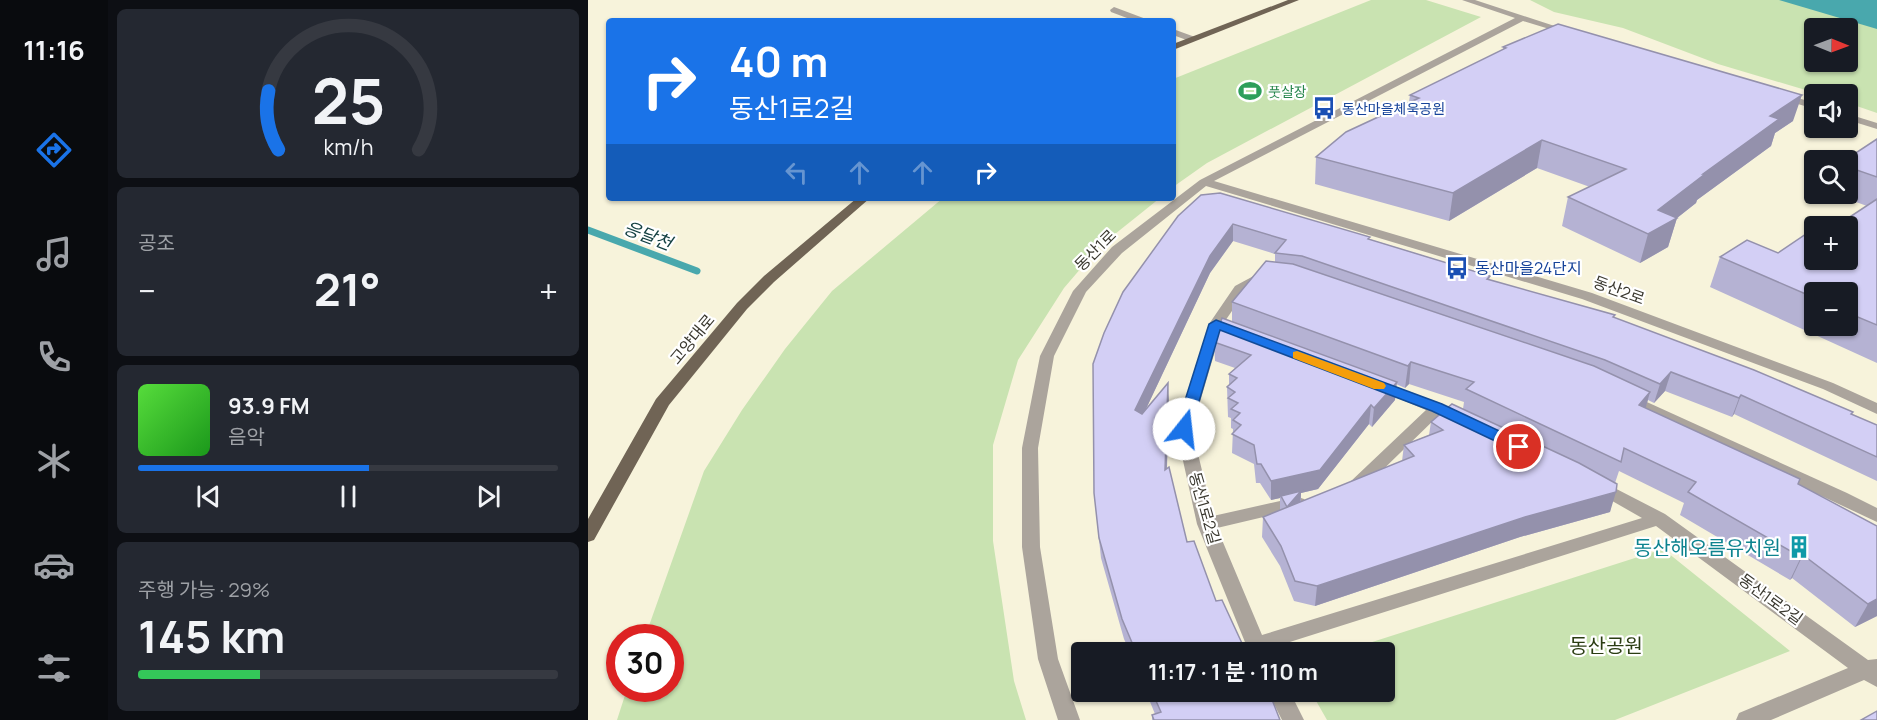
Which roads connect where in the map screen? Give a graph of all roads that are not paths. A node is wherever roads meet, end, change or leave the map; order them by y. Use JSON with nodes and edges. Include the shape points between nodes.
{"nodes":[{"id":1,"x":1295,"y":0,"type":"edge"},
{"id":2,"x":1466,"y":0,"type":"edge"},
{"id":3,"x":1114,"y":10,"type":"dead end"},
{"id":4,"x":1135,"y":18,"type":"edge"},
{"id":5,"x":1522,"y":18,"type":"junction"},
{"id":6,"x":1176,"y":33,"type":"edge"},
{"id":7,"x":1575,"y":33,"type":"edge"},
{"id":8,"x":1192,"y":39,"type":"junction"},
{"id":9,"x":1176,"y":45,"type":"edge"},
{"id":10,"x":1769,"y":92,"type":"edge"},
{"id":11,"x":1804,"y":103,"type":"edge"},
{"id":12,"x":1858,"y":120,"type":"edge"},
{"id":13,"x":1877,"y":126,"type":"edge"},
{"id":14,"x":1204,"y":182,"type":"junction"},
{"id":15,"x":860,"y":201,"type":"edge"},
{"id":16,"x":1274,"y":276,"type":"edge"},
{"id":17,"x":1216,"y":324,"type":"junction"},
{"id":18,"x":1237,"y":332,"type":"edge"},
{"id":19,"x":1366,"y":381,"type":"edge"},
{"id":20,"x":1615,"y":393,"type":"edge"},
{"id":21,"x":1437,"y":408,"type":"junction"},
{"id":22,"x":1877,"y":409,"type":"edge"},
{"id":23,"x":1478,"y":427,"type":"edge"},
{"id":24,"x":1581,"y":476,"type":"edge"},
{"id":25,"x":1341,"y":493,"type":"edge"},
{"id":26,"x":1319,"y":498,"type":"edge"},
{"id":27,"x":1877,"y":516,"type":"edge"},
{"id":28,"x":1659,"y":519,"type":"junction"},
{"id":29,"x":1206,"y":524,"type":"junction"},
{"id":30,"x":588,"y":535,"type":"edge"},
{"id":31,"x":1255,"y":642,"type":"edge"},
{"id":32,"x":1280,"y":642,"type":"edge"},
{"id":33,"x":1874,"y":671,"type":"edge"},
{"id":34,"x":1284,"y":702,"type":"edge"},
{"id":35,"x":1070,"y":720,"type":"edge"},
{"id":36,"x":1293,"y":720,"type":"edge"},
{"id":37,"x":1747,"y":720,"type":"edge"}],
"edges":[{"from":1,"to":8,"type":"main road"},
{"from":2,"to":5,"type":"street"},
{"from":3,"to":4,"type":"street"},
{"from":5,"to":7,"type":"street"},
{"from":5,"to":14,"type":"street","name":"동산1로"},
{"from":6,"to":8,"type":"street"},
{"from":8,"to":9,"type":"main road"},
{"from":10,"to":11,"type":"street"},
{"from":12,"to":13,"type":"street"},
{"from":14,"to":22,"type":"street","name":"동산2로","via":[[1587,296],[1828,386]]},
{"from":14,"to":35,"type":"street","name":"동산1로","via":[[1117,250],[1080,291],[1047,356],[1030,448],[1031,547],[1048,659]]},
{"from":15,"to":30,"type":"main road","name":"고양대로","via":[[742,306],[662,403]]},
{"from":16,"to":17,"type":"street","name":"동산1로2길","via":[[1263,275],[1240,289]]},
{"from":17,"to":18,"type":"street"},
{"from":17,"to":29,"type":"street","name":"동산1로2길","via":[[1184,429]]},
{"from":19,"to":21,"type":"street"},
{"from":20,"to":27,"type":"street","via":[[1842,496]]},
{"from":21,"to":23,"type":"street"},
{"from":21,"to":25,"type":"street","via":[[1353,490]]},
{"from":24,"to":28,"type":"street","name":"동산1로2길"},
{"from":26,"to":29,"type":"street"},
{"from":28,"to":32,"type":"street"},
{"from":28,"to":33,"type":"street","name":"동산1로2길"},
{"from":29,"to":31,"type":"street","name":"동산1로2길"},
{"from":33,"to":37,"type":"street","name":"동산1로2길"},
{"from":34,"to":36,"type":"street"}]}
